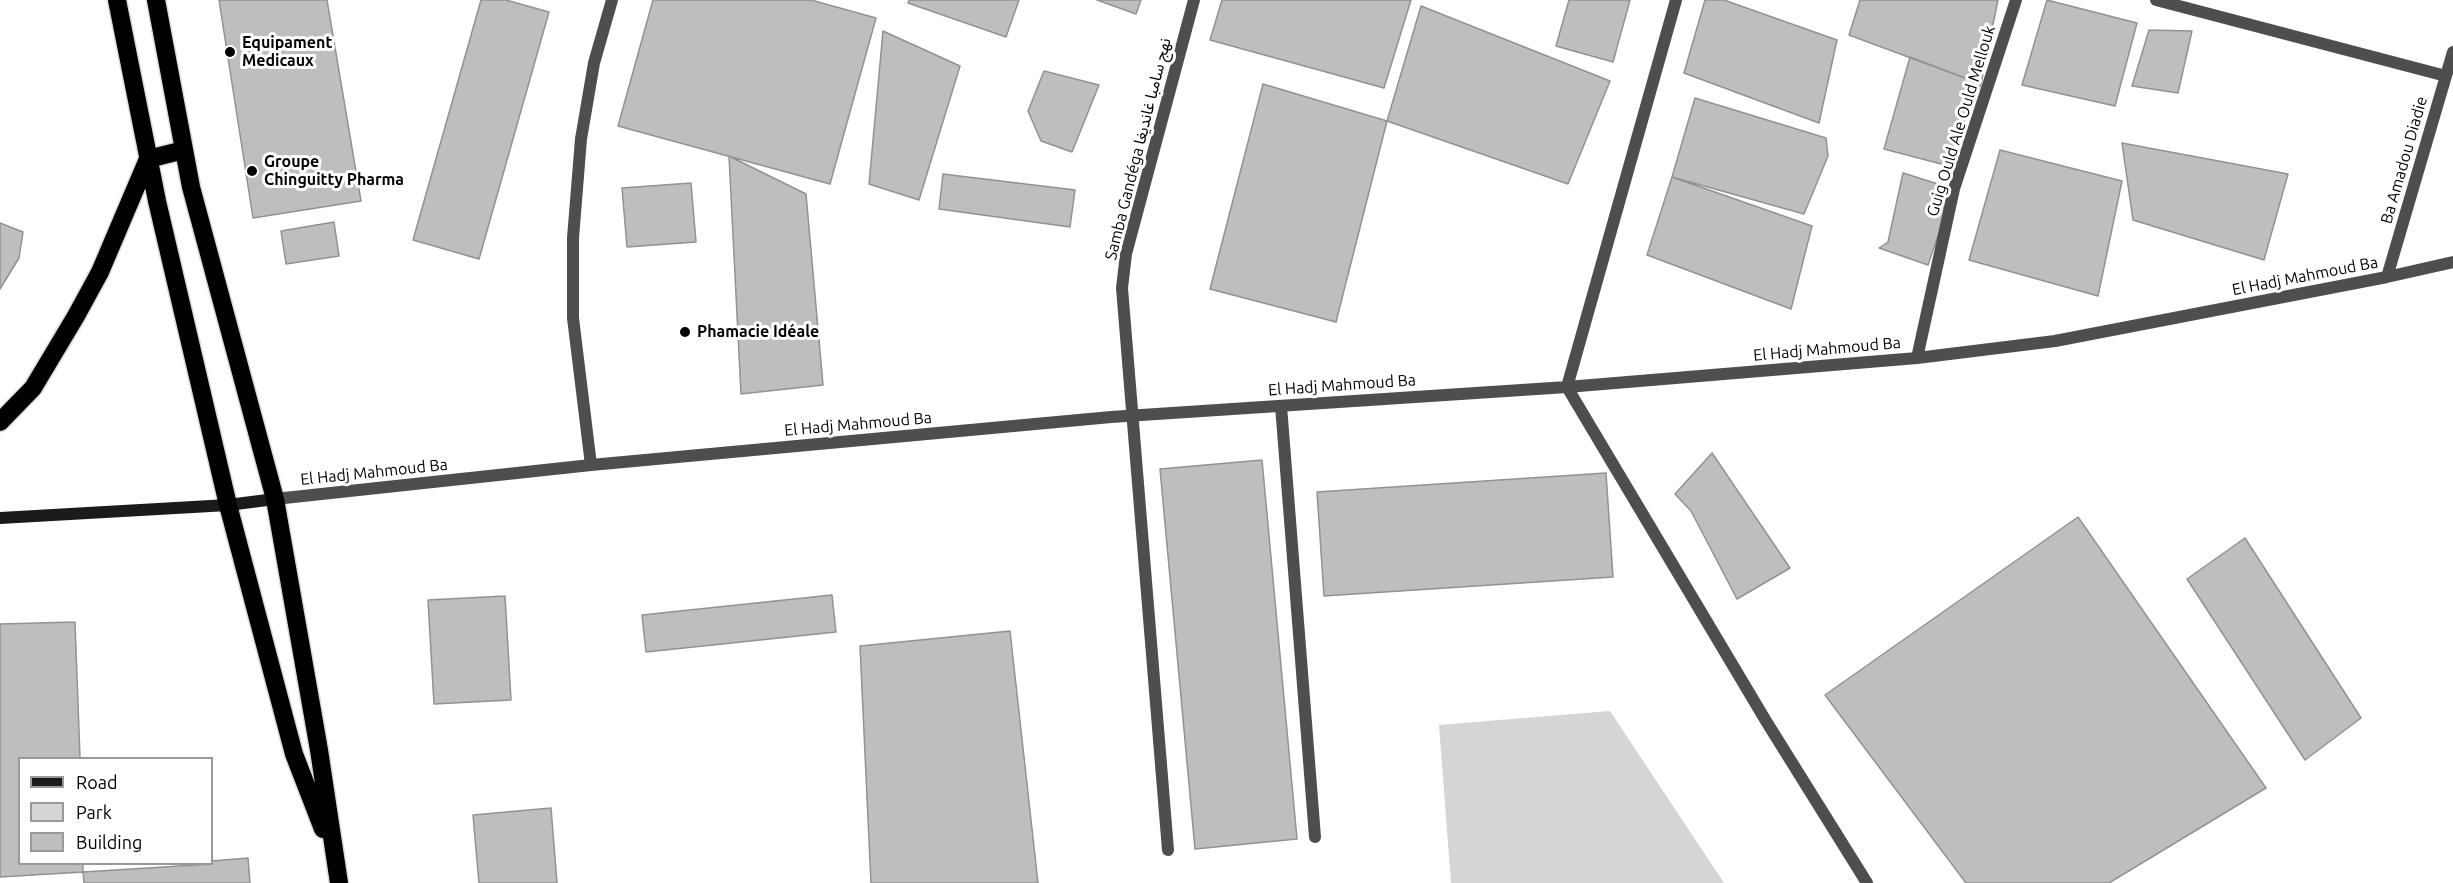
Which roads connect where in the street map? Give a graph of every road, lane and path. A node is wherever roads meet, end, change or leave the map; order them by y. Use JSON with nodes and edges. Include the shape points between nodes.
{"nodes":[{"id":1,"x":117,"y":0,"type":"edge"},
{"id":2,"x":156,"y":0,"type":"edge"},
{"id":3,"x":612,"y":0,"type":"edge"},
{"id":4,"x":1194,"y":0,"type":"edge"},
{"id":5,"x":1676,"y":0,"type":"edge"},
{"id":6,"x":2016,"y":0,"type":"edge"},
{"id":7,"x":2157,"y":0,"type":"edge"},
{"id":8,"x":2453,"y":52,"type":"edge"},
{"id":9,"x":2446,"y":76,"type":"junction"},
{"id":10,"x":184,"y":150,"type":"junction"},
{"id":11,"x":148,"y":159,"type":"junction"},
{"id":12,"x":2453,"y":262,"type":"edge"},
{"id":13,"x":2388,"y":277,"type":"junction"},
{"id":14,"x":1917,"y":358,"type":"junction"},
{"id":15,"x":1567,"y":387,"type":"junction"},
{"id":16,"x":1281,"y":406,"type":"junction"},
{"id":17,"x":1134,"y":416,"type":"junction"},
{"id":18,"x":0,"y":422,"type":"edge"},
{"id":19,"x":591,"y":465,"type":"junction"},
{"id":20,"x":274,"y":499,"type":"junction"},
{"id":21,"x":228,"y":505,"type":"junction"},
{"id":22,"x":0,"y":518,"type":"edge"},
{"id":23,"x":1315,"y":837,"type":"dead end"},
{"id":24,"x":1168,"y":850,"type":"dead end"},
{"id":25,"x":333,"y":856,"type":"junction"},
{"id":26,"x":339,"y":883,"type":"edge"},
{"id":27,"x":1867,"y":883,"type":"edge"}],
"edges":[{"from":1,"to":11,"type":"highway"},
{"from":2,"to":10,"type":"highway"},
{"from":3,"to":19,"type":"street","via":[[594,63],[580,138],[573,238],[573,318]]},
{"from":4,"to":17,"type":"street","name":"Samba Gandéga نهج سامبا غانديغا","via":[[1126,254],[1122,288]]},
{"from":5,"to":15,"type":"street"},
{"from":6,"to":14,"type":"street","name":"Guig Ould Ale Ould Mellouk","via":[[1954,189]]},
{"from":7,"to":9,"type":"street"},
{"from":8,"to":9,"type":"street","name":"Ba Amadou Diadie"},
{"from":9,"to":13,"type":"street","name":"Ba Amadou Diadie"},
{"from":10,"to":11,"type":"highway"},
{"from":10,"to":20,"type":"highway"},
{"from":11,"to":18,"type":"highway","via":[[100,272],[76,316],[33,388]]},
{"from":11,"to":21,"type":"highway"},
{"from":12,"to":13,"type":"street","name":"El Hadj Mahmoud Ba"},
{"from":13,"to":14,"type":"street","name":"El Hadj Mahmoud Ba","via":[[2055,341]]},
{"from":14,"to":15,"type":"street","name":"El Hadj Mahmoud Ba"},
{"from":15,"to":16,"type":"street","name":"El Hadj Mahmoud Ba"},
{"from":15,"to":27,"type":"street"},
{"from":16,"to":17,"type":"street","name":"El Hadj Mahmoud Ba"},
{"from":16,"to":23,"type":"street"},
{"from":17,"to":19,"type":"street","name":"El Hadj Mahmoud Ba"},
{"from":17,"to":24,"type":"street","name":"Samba Gandéga نهج سامبا غانديغا"},
{"from":19,"to":20,"type":"street","name":"El Hadj Mahmoud Ba"},
{"from":20,"to":21,"type":"street","name":"El Hadj Mahmoud Ba"},
{"from":20,"to":25,"type":"highway","via":[[319,750]]},
{"from":21,"to":22,"type":"street","name":"El Hadj Mahmoud Ba"},
{"from":21,"to":25,"type":"highway","via":[[294,754]]},
{"from":25,"to":26,"type":"highway"}]}
